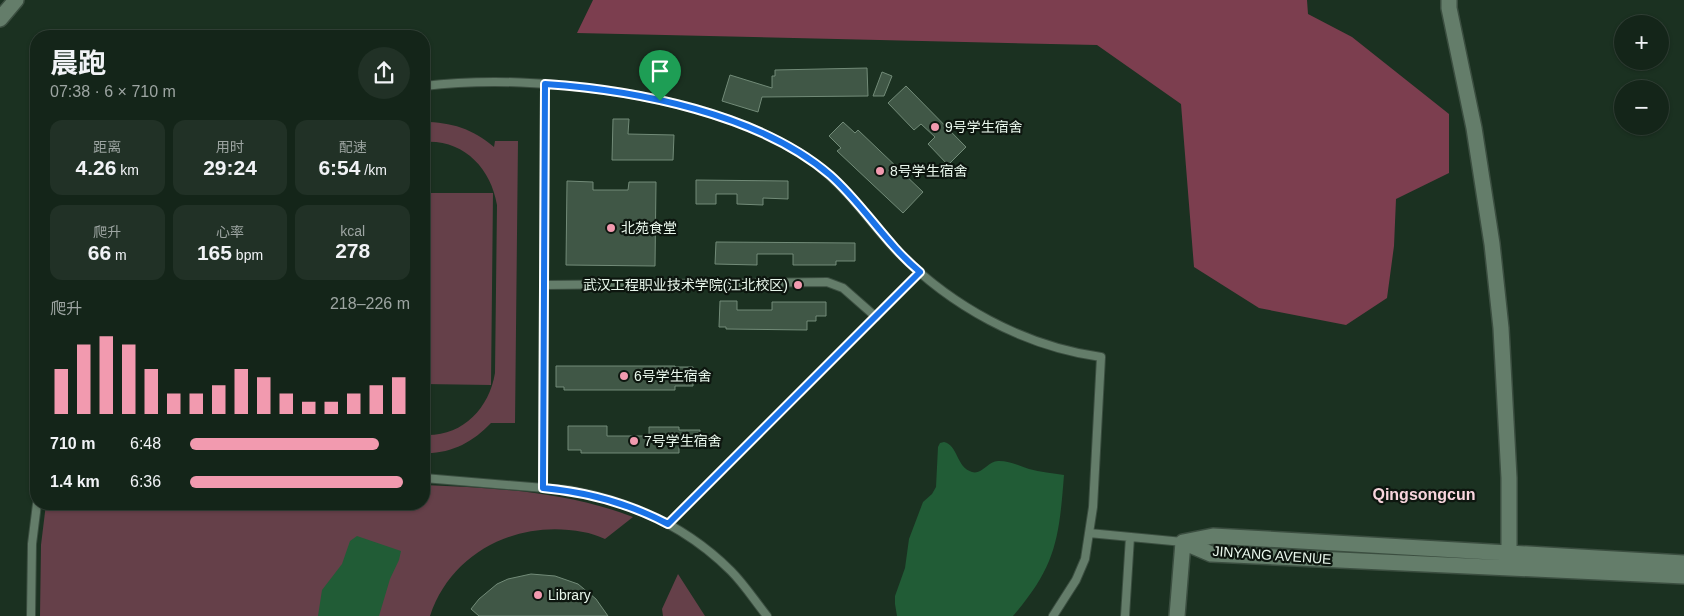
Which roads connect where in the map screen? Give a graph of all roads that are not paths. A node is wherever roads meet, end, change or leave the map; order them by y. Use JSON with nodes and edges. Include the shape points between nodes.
{"nodes":[{"id":1,"x":16,"y":0,"type":"edge"},
{"id":2,"x":1449,"y":0,"type":"edge"},
{"id":3,"x":0,"y":20,"type":"edge"},
{"id":4,"x":545,"y":84,"type":"junction"},
{"id":5,"x":430,"y":86,"type":"edge"},
{"id":6,"x":920,"y":272,"type":"junction"},
{"id":7,"x":544,"y":285,"type":"junction"},
{"id":8,"x":876,"y":317,"type":"junction"},
{"id":9,"x":430,"y":479,"type":"edge"},
{"id":10,"x":543,"y":488,"type":"junction"},
{"id":11,"x":36,"y":510,"type":"edge"},
{"id":12,"x":668,"y":524,"type":"junction"},
{"id":13,"x":1089,"y":533,"type":"junction"},
{"id":14,"x":1130,"y":537,"type":"junction"},
{"id":15,"x":1183,"y":542,"type":"junction"},
{"id":16,"x":1509,"y":553,"type":"junction"},
{"id":17,"x":1684,"y":563,"type":"edge"},
{"id":18,"x":1684,"y":576,"type":"edge"},
{"id":19,"x":31,"y":616,"type":"edge"},
{"id":20,"x":767,"y":616,"type":"edge"},
{"id":21,"x":1054,"y":616,"type":"edge"},
{"id":22,"x":1125,"y":616,"type":"edge"},
{"id":23,"x":1177,"y":616,"type":"edge"}],
"edges":[{"from":1,"to":3,"type":"street"},
{"from":2,"to":16,"type":"street","via":[[1492,244],[1501,328],[1509,478]]},
{"from":4,"to":5,"type":"lane","via":[[472,82]]},
{"from":4,"to":6,"type":"lane","via":[[627,94],[686,106],[735,122],[775,140],[830,175],[896,250]]},
{"from":4,"to":7,"type":"lane"},
{"from":6,"to":8,"type":"lane"},
{"from":6,"to":13,"type":"lane","via":[[952,298],[993,323],[1056,348],[1101,357]]},
{"from":7,"to":8,"type":"lane","via":[[827,282],[843,288]]},
{"from":7,"to":10,"type":"lane"},
{"from":8,"to":12,"type":"lane"},
{"from":9,"to":10,"type":"lane"},
{"from":10,"to":12,"type":"lane","via":[[613,500]]},
{"from":11,"to":19,"type":"lane","via":[[32,544]]},
{"from":12,"to":20,"type":"lane","via":[[706,548],[732,572]]},
{"from":13,"to":14,"type":"lane"},
{"from":13,"to":21,"type":"lane","via":[[1085,559]]},
{"from":14,"to":15,"type":"lane"},
{"from":14,"to":22,"type":"lane"},
{"from":15,"to":16,"type":"street","name":"JINYANG AVENUE","via":[[1213,536]]},
{"from":15,"to":18,"type":"street","name":"JINYANG AVENUE","via":[[1212,554]]},
{"from":15,"to":23,"type":"street"},
{"from":16,"to":17,"type":"street","name":"JINYANG AVENUE"}]}
